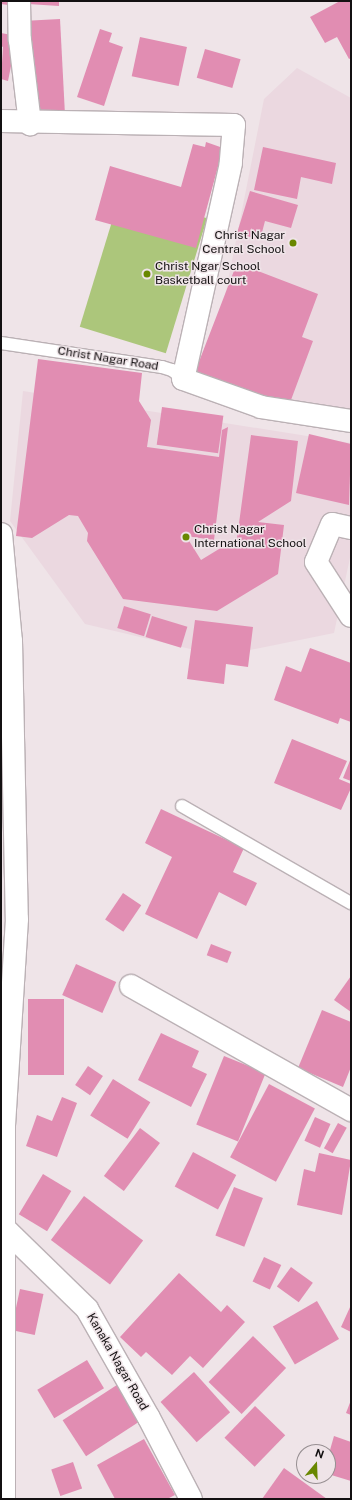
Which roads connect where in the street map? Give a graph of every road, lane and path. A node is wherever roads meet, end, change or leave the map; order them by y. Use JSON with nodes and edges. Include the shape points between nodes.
{"nodes":[{"id":1,"x":19,"y":1,"type":"edge"},
{"id":2,"x":1,"y":121,"type":"edge"},
{"id":3,"x":30,"y":124,"type":"junction"},
{"id":4,"x":1,"y":343,"type":"edge"},
{"id":5,"x":183,"y":379,"type":"junction"},
{"id":6,"x":351,"y":421,"type":"edge"},
{"id":7,"x":351,"y":528,"type":"edge"},
{"id":8,"x":1,"y":534,"type":"edge"},
{"id":9,"x":351,"y":616,"type":"edge"},
{"id":10,"x":182,"y":806,"type":"dead end"},
{"id":11,"x":351,"y":903,"type":"edge"},
{"id":12,"x":131,"y":986,"type":"dead end"},
{"id":13,"x":351,"y":1110,"type":"edge"},
{"id":14,"x":2,"y":1226,"type":"edge"},
{"id":15,"x":4,"y":1499,"type":"edge"},
{"id":16,"x":191,"y":1499,"type":"edge"}],
"edges":[{"from":1,"to":3,"type":"street","via":[[20,40]]},
{"from":2,"to":3,"type":"street"},
{"from":3,"to":5,"type":"street","via":[[234,126],[231,163]]},
{"from":4,"to":5,"type":"lane","name":"Christ Nagar Road","via":[[162,367],[172,370]]},
{"from":5,"to":6,"type":"street","name":"Christ Nagar Road","via":[[261,407]]},
{"from":7,"to":9,"type":"street","via":[[332,524],[316,562]]},
{"from":8,"to":14,"type":"street","via":[[11,641],[17,919],[4,1125]]},
{"from":10,"to":11,"type":"lane"},
{"from":12,"to":13,"type":"street"},
{"from":14,"to":15,"type":"street"},
{"from":14,"to":16,"type":"street","name":"Kanaka Nagar Road","via":[[86,1309],[149,1418]]}]}
